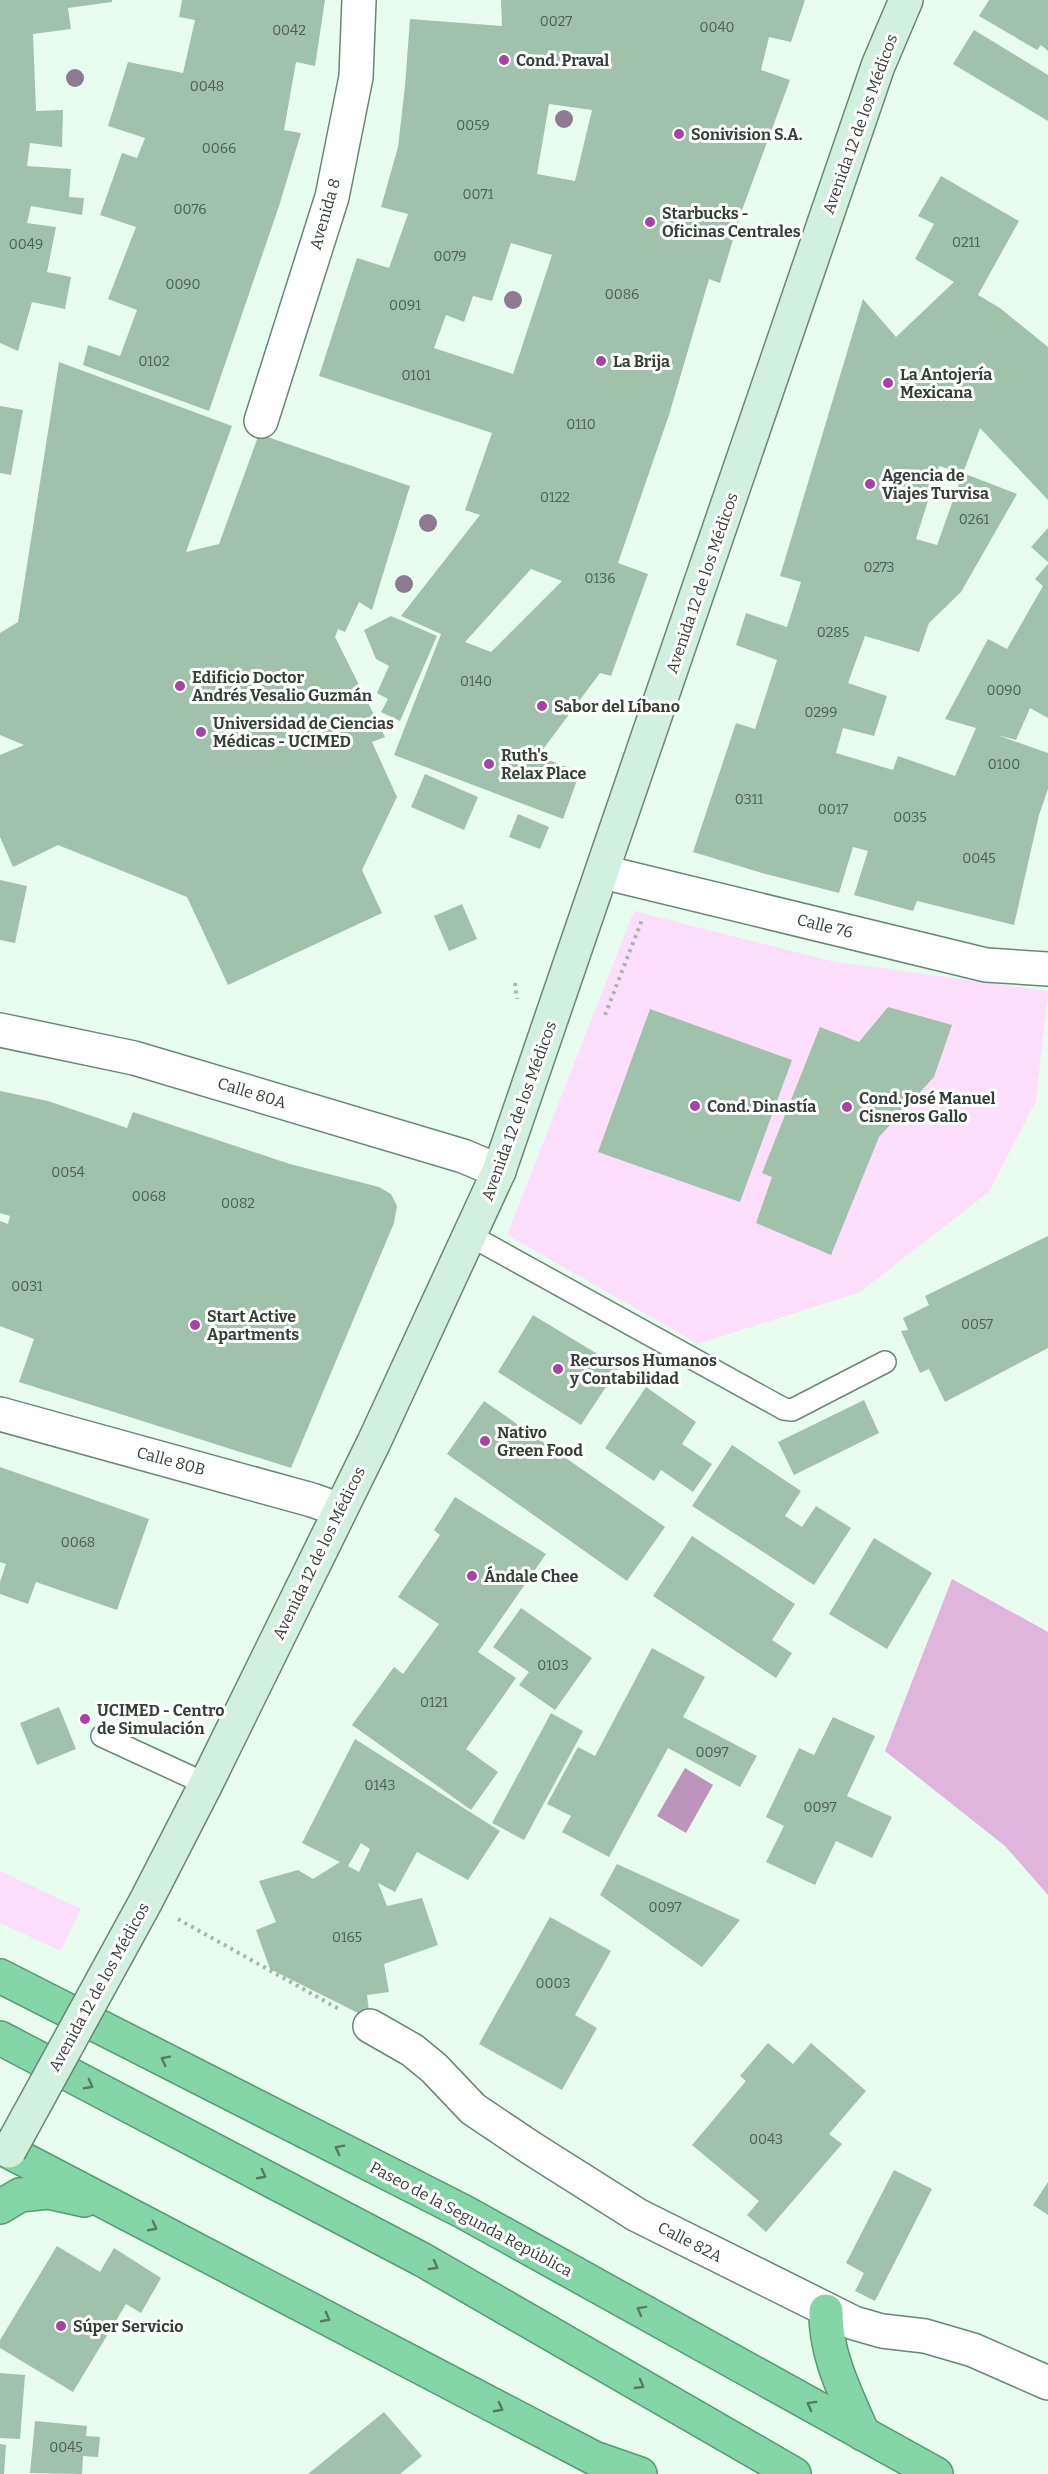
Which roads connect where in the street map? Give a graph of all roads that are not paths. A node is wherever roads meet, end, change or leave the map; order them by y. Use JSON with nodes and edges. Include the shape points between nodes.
{"nodes":[{"id":1,"x":359,"y":0,"type":"edge"},
{"id":2,"x":906,"y":0,"type":"edge"},
{"id":3,"x":261,"y":421,"type":"dead end"},
{"id":4,"x":603,"y":872,"type":"junction"},
{"id":5,"x":1048,"y":969,"type":"edge"},
{"id":6,"x":0,"y":1030,"type":"edge"},
{"id":7,"x":499,"y":1171,"type":"junction"},
{"id":8,"x":471,"y":1236,"type":"junction"},
{"id":9,"x":885,"y":1362,"type":"dead end"},
{"id":10,"x":0,"y":1414,"type":"edge"},
{"id":11,"x":340,"y":1510,"type":"junction"},
{"id":12,"x":102,"y":1736,"type":"dead end"},
{"id":13,"x":206,"y":1784,"type":"junction"},
{"id":14,"x":0,"y":1976,"type":"edge"},
{"id":15,"x":370,"y":2026,"type":"road end"},
{"id":16,"x":0,"y":2038,"type":"edge"},
{"id":17,"x":3,"y":2155,"type":"edge"},
{"id":18,"x":112,"y":2206,"type":"junction"},
{"id":19,"x":0,"y":2207,"type":"edge"},
{"id":20,"x":826,"y":2311,"type":"junction"},
{"id":21,"x":1048,"y":2383,"type":"edge"},
{"id":22,"x":863,"y":2434,"type":"junction"},
{"id":23,"x":639,"y":2474,"type":"edge"},
{"id":24,"x":794,"y":2474,"type":"edge"},
{"id":25,"x":936,"y":2474,"type":"edge"}],
"edges":[{"from":1,"to":3,"type":"street","name":"Avenida 8","via":[[356,77],[332,197]]},
{"from":2,"to":4,"type":"main road","name":"Avenida 12 de los Médicos","via":[[878,66]]},
{"from":4,"to":5,"type":"street","name":"Calle 76","via":[[986,965]]},
{"from":4,"to":7,"type":"main road","name":"Avenida 12 de los Médicos"},
{"from":6,"to":7,"type":"street","name":"Calle 80A","via":[[134,1058],[463,1156]]},
{"from":7,"to":8,"type":"main road","name":"Avenida 12 de los Médicos"},
{"from":8,"to":9,"type":"lane","via":[[784,1409],[792,1410]]},
{"from":8,"to":11,"type":"main road","name":"Avenida 12 de los Médicos"},
{"from":10,"to":11,"type":"street","name":"Calle 80B"},
{"from":11,"to":13,"type":"main road","name":"Avenida 12 de los Médicos"},
{"from":12,"to":13,"type":"lane"},
{"from":13,"to":17,"type":"main road","name":"Avenida 12 de los Médicos","bridge":true,"via":[[146,1901]]},
{"from":22,"to":14,"type":"highway","name":"Paseo de la Segunda República","one_way":true,"via":[[464,2212]]},
{"from":15,"to":20,"type":"street","name":"Calle 82A","via":[[412,2049],[473,2109],[637,2215]]},
{"from":16,"to":24,"type":"highway","one_way":true,"via":[[423,2260]]},
{"from":17,"to":18,"type":"highway"},
{"from":18,"to":19,"type":"highway","via":[[48,2193],[20,2195]]},
{"from":18,"to":23,"type":"highway","one_way":true,"via":[[594,2458]]},
{"from":20,"to":21,"type":"street","name":"Calle 82A","via":[[882,2331],[925,2336],[973,2350]]},
{"from":20,"to":22,"type":"highway","via":[[825,2330],[832,2360]]},
{"from":22,"to":25,"type":"highway","name":"Paseo de la Segunda República"}]}
